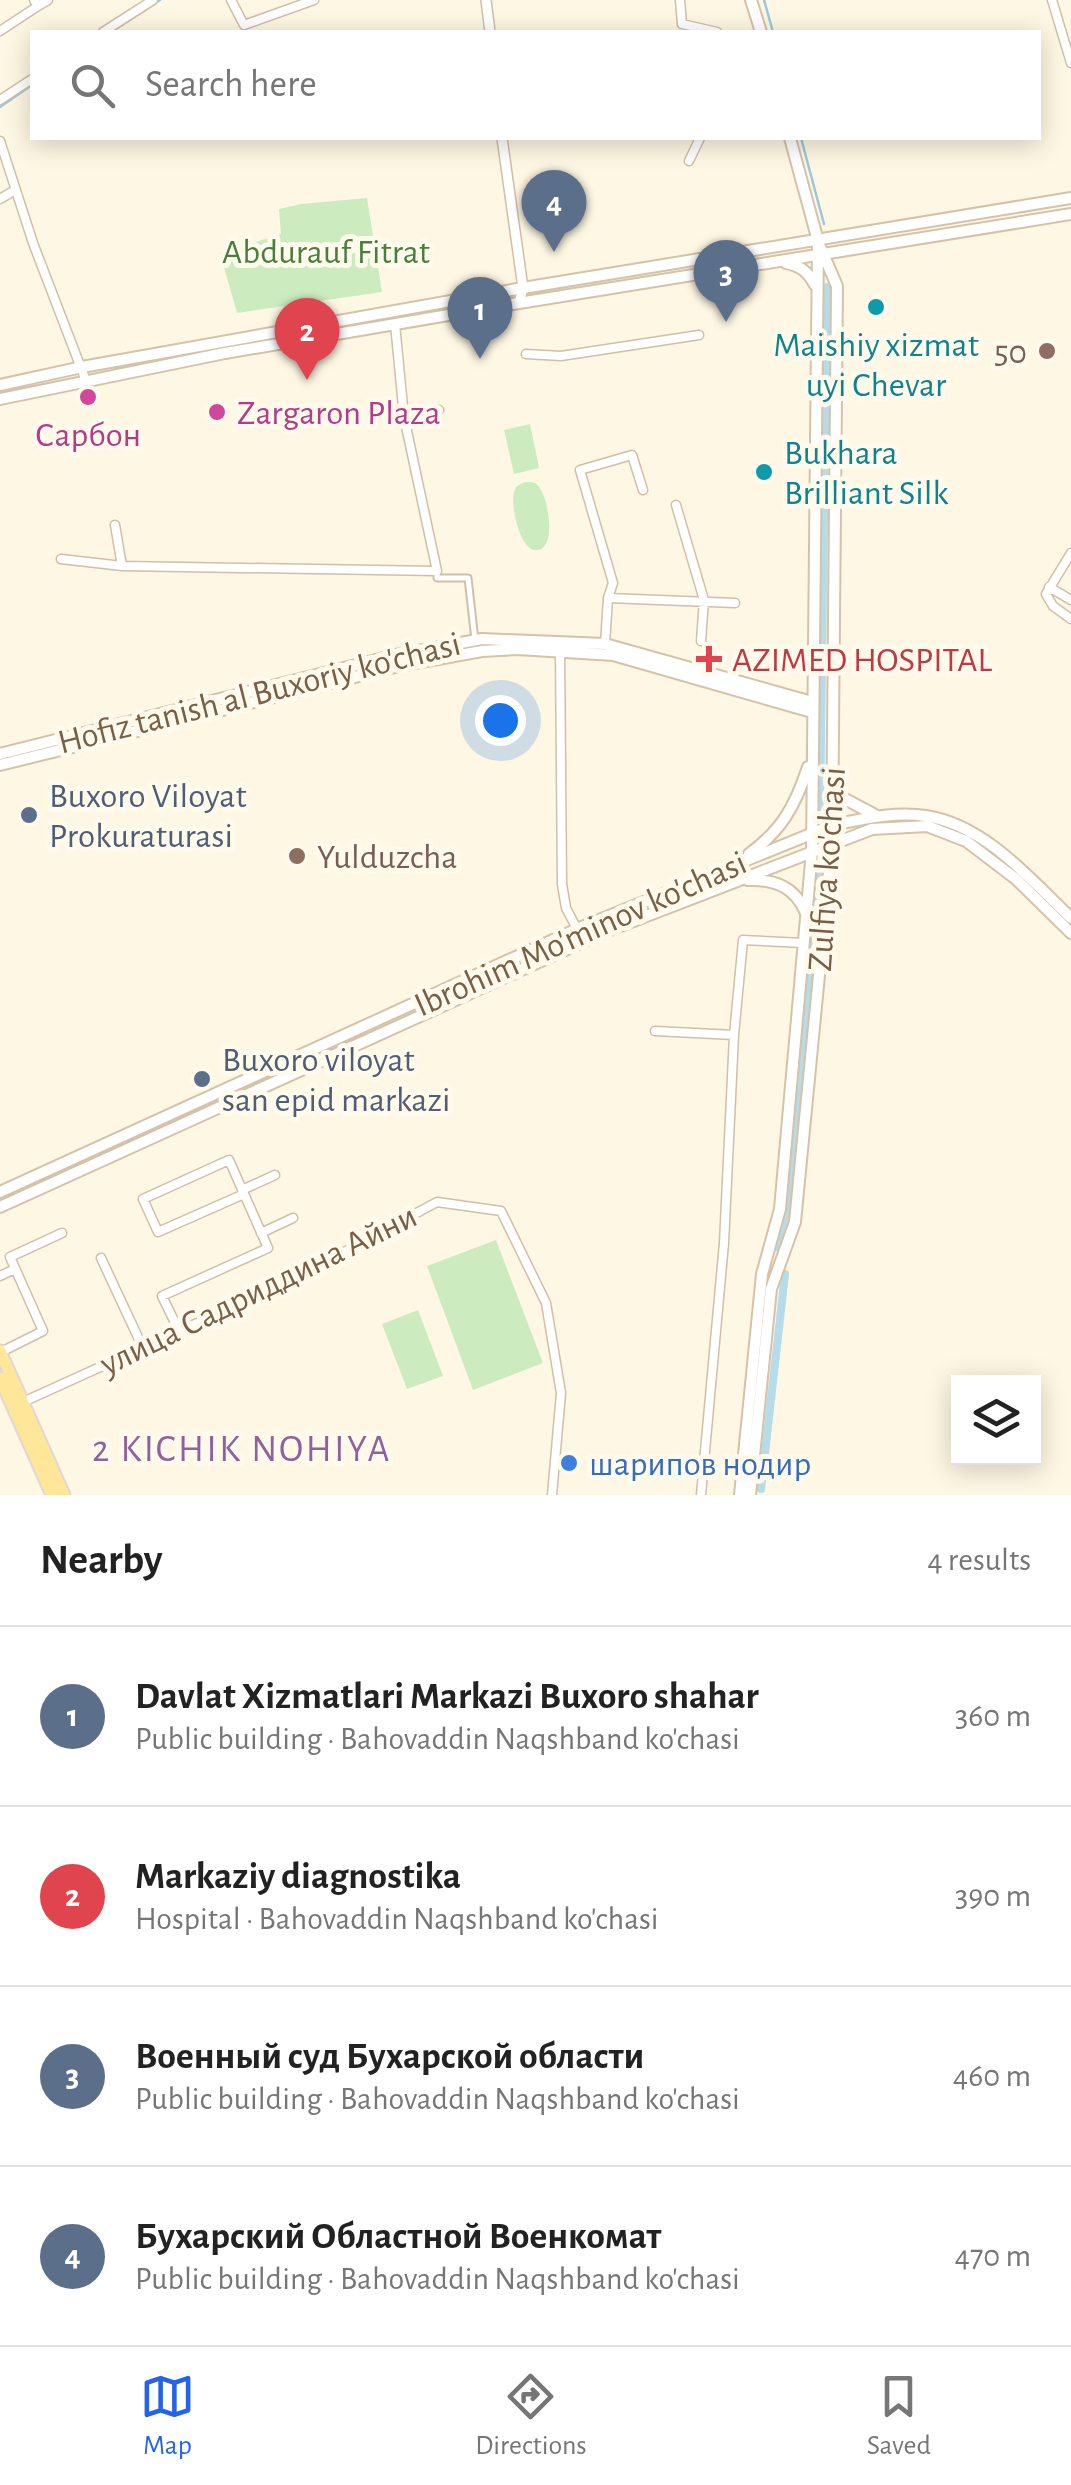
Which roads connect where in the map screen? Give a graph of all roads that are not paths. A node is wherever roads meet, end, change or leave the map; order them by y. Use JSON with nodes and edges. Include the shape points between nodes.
{"nodes":[{"id":1,"x":48,"y":0,"type":"edge"},
{"id":2,"x":153,"y":0,"type":"edge"},
{"id":3,"x":231,"y":0,"type":"edge"},
{"id":4,"x":314,"y":0,"type":"edge"},
{"id":5,"x":486,"y":0,"type":"edge"},
{"id":6,"x":680,"y":0,"type":"edge"},
{"id":7,"x":751,"y":0,"type":"edge"},
{"id":8,"x":1052,"y":0,"type":"edge"},
{"id":9,"x":36,"y":3,"type":"edge"},
{"id":10,"x":0,"y":16,"type":"edge"},
{"id":11,"x":3,"y":29,"type":"edge"},
{"id":12,"x":106,"y":30,"type":"edge"},
{"id":13,"x":490,"y":30,"type":"edge"},
{"id":14,"x":697,"y":30,"type":"edge"},
{"id":15,"x":760,"y":30,"type":"edge"},
{"id":16,"x":1071,"y":63,"type":"edge"},
{"id":17,"x":30,"y":80,"type":"edge"},
{"id":18,"x":0,"y":100,"type":"edge"},
{"id":19,"x":502,"y":140,"type":"edge"},
{"id":20,"x":699,"y":140,"type":"edge"},
{"id":21,"x":791,"y":140,"type":"edge"},
{"id":22,"x":0,"y":141,"type":"edge"},
{"id":23,"x":690,"y":161,"type":"dead end"},
{"id":24,"x":15,"y":190,"type":"junction"},
{"id":25,"x":1071,"y":198,"type":"edge"},
{"id":26,"x":0,"y":199,"type":"edge"},
{"id":27,"x":1071,"y":214,"type":"edge"},
{"id":28,"x":818,"y":241,"type":"junction"},
{"id":29,"x":844,"y":250,"type":"junction"},
{"id":30,"x":822,"y":254,"type":"junction"},
{"id":31,"x":776,"y":261,"type":"junction"},
{"id":32,"x":836,"y":277,"type":"junction"},
{"id":33,"x":816,"y":286,"type":"junction"},
{"id":34,"x":523,"y":288,"type":"junction"},
{"id":35,"x":520,"y":303,"type":"junction"},
{"id":36,"x":395,"y":324,"type":"junction"},
{"id":37,"x":698,"y":335,"type":"dead end"},
{"id":38,"x":526,"y":354,"type":"dead end"},
{"id":39,"x":82,"y":367,"type":"junction"},
{"id":40,"x":86,"y":381,"type":"junction"},
{"id":41,"x":0,"y":385,"type":"edge"},
{"id":42,"x":0,"y":399,"type":"edge"},
{"id":43,"x":439,"y":410,"type":"dead end"},
{"id":44,"x":404,"y":417,"type":"junction"},
{"id":45,"x":643,"y":490,"type":"dead end"},
{"id":46,"x":676,"y":505,"type":"dead end"},
{"id":47,"x":116,"y":525,"type":"dead end"},
{"id":48,"x":1071,"y":553,"type":"edge"},
{"id":49,"x":62,"y":559,"type":"dead end"},
{"id":50,"x":122,"y":566,"type":"junction"},
{"id":51,"x":437,"y":571,"type":"junction"},
{"id":52,"x":1049,"y":587,"type":"junction"},
{"id":53,"x":608,"y":598,"type":"junction"},
{"id":54,"x":704,"y":600,"type":"junction"},
{"id":55,"x":1071,"y":600,"type":"edge"},
{"id":56,"x":735,"y":603,"type":"dead end"},
{"id":57,"x":1071,"y":619,"type":"edge"},
{"id":58,"x":475,"y":640,"type":"junction"},
{"id":59,"x":701,"y":640,"type":"dead end"},
{"id":60,"x":560,"y":646,"type":"junction"},
{"id":61,"x":610,"y":648,"type":"junction"},
{"id":62,"x":812,"y":707,"type":"junction"},
{"id":63,"x":78,"y":740,"type":"junction"},
{"id":64,"x":0,"y":754,"type":"edge"},
{"id":65,"x":811,"y":757,"type":"junction"},
{"id":66,"x":0,"y":765,"type":"edge"},
{"id":67,"x":833,"y":783,"type":"junction"},
{"id":68,"x":878,"y":816,"type":"junction"},
{"id":69,"x":833,"y":826,"type":"junction"},
{"id":70,"x":812,"y":832,"type":"junction"},
{"id":71,"x":832,"y":842,"type":"junction"},
{"id":72,"x":812,"y":851,"type":"junction"},
{"id":73,"x":735,"y":865,"type":"junction"},
{"id":74,"x":737,"y":880,"type":"junction"},
{"id":75,"x":806,"y":914,"type":"junction"},
{"id":76,"x":1071,"y":918,"type":"edge"},
{"id":77,"x":600,"y":920,"type":"junction"},
{"id":78,"x":577,"y":930,"type":"junction"},
{"id":79,"x":605,"y":932,"type":"junction"},
{"id":80,"x":1071,"y":932,"type":"edge"},
{"id":81,"x":803,"y":942,"type":"junction"},
{"id":82,"x":655,"y":1032,"type":"dead end"},
{"id":83,"x":734,"y":1035,"type":"junction"},
{"id":84,"x":275,"y":1175,"type":"dead end"},
{"id":85,"x":0,"y":1192,"type":"edge"},
{"id":86,"x":243,"y":1192,"type":"junction"},
{"id":87,"x":0,"y":1207,"type":"edge"},
{"id":88,"x":293,"y":1218,"type":"dead end"},
{"id":89,"x":62,"y":1233,"type":"dead end"},
{"id":90,"x":261,"y":1233,"type":"junction"},
{"id":91,"x":102,"y":1258,"type":"dead end"},
{"id":92,"x":15,"y":1269,"type":"junction"},
{"id":93,"x":0,"y":1276,"type":"edge"},
{"id":94,"x":179,"y":1331,"type":"junction"},
{"id":95,"x":143,"y":1348,"type":"junction"},
{"id":96,"x":0,"y":1351,"type":"edge"},
{"id":97,"x":0,"y":1378,"type":"edge"},
{"id":98,"x":23,"y":1402,"type":"junction"},
{"id":99,"x":52,"y":1495,"type":"edge"},
{"id":100,"x":64,"y":1495,"type":"edge"},
{"id":101,"x":552,"y":1495,"type":"edge"},
{"id":102,"x":700,"y":1495,"type":"edge"},
{"id":103,"x":740,"y":1495,"type":"edge"},
{"id":104,"x":750,"y":1495,"type":"edge"}],
"edges":[{"from":1,"to":9,"type":"street"},
{"from":2,"to":12,"type":"street"},
{"from":3,"to":4,"type":"street","via":[[244,25]]},
{"from":5,"to":13,"type":"street"},
{"from":6,"to":14,"type":"street","via":[[682,24]]},
{"from":7,"to":15,"type":"main road"},
{"from":8,"to":16,"type":"street"},
{"from":9,"to":11,"type":"street"},
{"from":10,"to":11,"type":"street"},
{"from":17,"to":18,"type":"street"},
{"from":19,"to":34,"type":"street"},
{"from":20,"to":23,"type":"street"},
{"from":21,"to":28,"type":"main road"},
{"from":22,"to":24,"type":"street"},
{"from":24,"to":26,"type":"street"},
{"from":24,"to":39,"type":"street"},
{"from":25,"to":28,"type":"main road"},
{"from":27,"to":29,"type":"main road"},
{"from":28,"to":30,"type":"main road"},
{"from":28,"to":34,"type":"main road"},
{"from":29,"to":30,"type":"main road"},
{"from":29,"to":32,"type":"main road"},
{"from":30,"to":31,"type":"main road"},
{"from":30,"to":32,"type":"main road","name":"Zulfiya ko'chasi"},
{"from":30,"to":33,"type":"main road","name":"Zulfiya ko'chasi"},
{"from":31,"to":33,"type":"main road","via":[[797,266]]},
{"from":31,"to":35,"type":"main road"},
{"from":32,"to":67,"type":"main road","name":"Zulfiya ko'chasi"},
{"from":33,"to":62,"type":"main road","name":"Zulfiya ko'chasi"},
{"from":34,"to":35,"type":"street"},
{"from":34,"to":39,"type":"main road"},
{"from":35,"to":36,"type":"main road"},
{"from":36,"to":40,"type":"main road"},
{"from":36,"to":44,"type":"street"},
{"from":37,"to":38,"type":"street","via":[[562,356]]},
{"from":39,"to":40,"type":"street"},
{"from":39,"to":41,"type":"main road"},
{"from":40,"to":42,"type":"main road"},
{"from":43,"to":44,"type":"street"},
{"from":44,"to":51,"type":"street"},
{"from":45,"to":53,"type":"street","via":[[632,455],[580,470],[613,583]]},
{"from":46,"to":54,"type":"street"},
{"from":47,"to":50,"type":"street"},
{"from":48,"to":52,"type":"street"},
{"from":49,"to":50,"type":"street"},
{"from":50,"to":51,"type":"street"},
{"from":51,"to":58,"type":"street","via":[[437,578],[468,578]]},
{"from":52,"to":55,"type":"street"},
{"from":52,"to":57,"type":"street","via":[[1052,606]]},
{"from":53,"to":54,"type":"street"},
{"from":53,"to":61,"type":"street"},
{"from":54,"to":56,"type":"street"},
{"from":54,"to":59,"type":"street"},
{"from":58,"to":60,"type":"main road","name":"Hofiz tanish al Buxoriy ko'chasi"},
{"from":58,"to":63,"type":"main road","name":"Hofiz tanish al Buxoriy ko'chasi","via":[[396,654]]},
{"from":60,"to":61,"type":"main road","name":"Hofiz tanish al Buxoriy ko'chasi"},
{"from":60,"to":63,"type":"main road","name":"Hofiz tanish al Buxoriy ko'chasi","via":[[455,655]]},
{"from":60,"to":78,"type":"street","via":[[562,884]]},
{"from":61,"to":62,"type":"main road","name":"Hofiz tanish al Buxoriy ko'chasi"},
{"from":62,"to":65,"type":"main road","name":"Zulfiya ko'chasi"},
{"from":63,"to":64,"type":"main road","name":"Hofiz tanish al Buxoriy ko'chasi"},
{"from":63,"to":66,"type":"main road","name":"Hofiz tanish al Buxoriy ko'chasi"},
{"from":65,"to":70,"type":"main road","name":"Zulfiya ko'chasi"},
{"from":65,"to":73,"type":"main road","via":[[787,819]]},
{"from":67,"to":68,"type":"main road","via":[[845,799]]},
{"from":67,"to":69,"type":"main road","name":"Zulfiya ko'chasi"},
{"from":68,"to":69,"type":"main road"},
{"from":68,"to":76,"type":"main road","via":[[924,816],[980,836]]},
{"from":69,"to":70,"type":"main road","name":"Ibrohim Mo'minov ko'chasi"},
{"from":69,"to":71,"type":"main road","name":"Zulfiya ko'chasi"},
{"from":70,"to":72,"type":"main road","name":"Zulfiya ko'chasi"},
{"from":70,"to":73,"type":"main road","name":"Ibrohim Mo'minov ko'chasi"},
{"from":71,"to":72,"type":"main road","name":"Ibrohim Mo'minov ko'chasi"},
{"from":71,"to":80,"type":"main road","via":[[872,829],[942,830],[982,851]]},
{"from":71,"to":104,"type":"main road","name":"Zulfiya ko'chasi","via":[[795,1222],[771,1289]]},
{"from":72,"to":74,"type":"main road","name":"Ibrohim Mo'minov ko'chasi"},
{"from":72,"to":75,"type":"main road","name":"Zulfiya ko'chasi"},
{"from":73,"to":77,"type":"main road","name":"Ibrohim Mo'minov ko'chasi"},
{"from":74,"to":75,"type":"main road","via":[[780,883]]},
{"from":74,"to":79,"type":"main road","name":"Ibrohim Mo'minov ko'chasi"},
{"from":75,"to":81,"type":"main road","name":"Zulfiya ko'chasi"},
{"from":77,"to":78,"type":"main road","name":"Ibrohim Mo'minov ko'chasi"},
{"from":77,"to":79,"type":"main road"},
{"from":78,"to":85,"type":"main road","name":"Ibrohim Mo'minov ko'chasi"},
{"from":79,"to":87,"type":"main road","name":"Ibrohim Mo'minov ko'chasi"},
{"from":81,"to":83,"type":"street","via":[[743,940]]},
{"from":81,"to":103,"type":"main road","name":"Zulfiya ko'chasi","via":[[780,1209],[762,1274]]},
{"from":82,"to":83,"type":"street"},
{"from":83,"to":102,"type":"street","via":[[724,1243]]},
{"from":84,"to":86,"type":"street"},
{"from":86,"to":86,"type":"street","via":[[158,1232],[143,1200],[229,1160]]},
{"from":86,"to":90,"type":"street"},
{"from":88,"to":90,"type":"street"},
{"from":89,"to":92,"type":"street","via":[[10,1257]]},
{"from":90,"to":94,"type":"street","via":[[268,1248],[162,1296]]},
{"from":91,"to":95,"type":"street"},
{"from":92,"to":93,"type":"street"},
{"from":92,"to":96,"type":"street","via":[[44,1331]]},
{"from":94,"to":95,"type":"street","name":"улица Садриддина Айни"},
{"from":94,"to":101,"type":"street","name":"улица Садриддина Айни","via":[[437,1202],[501,1211],[546,1303],[561,1393]]},
{"from":95,"to":98,"type":"street","name":"улица Садриддина Айни"},
{"from":96,"to":98,"type":"main road"},
{"from":97,"to":99,"type":"main road"},
{"from":98,"to":100,"type":"main road"}]}
